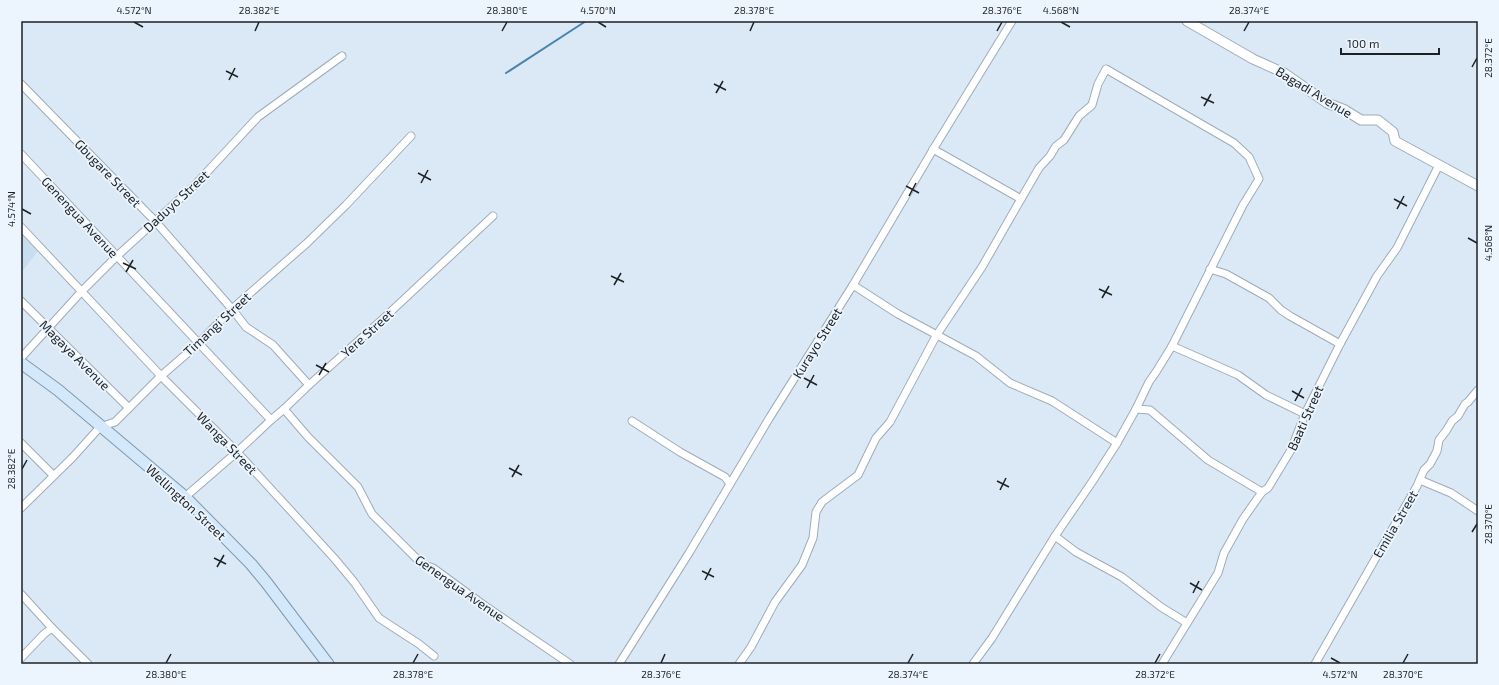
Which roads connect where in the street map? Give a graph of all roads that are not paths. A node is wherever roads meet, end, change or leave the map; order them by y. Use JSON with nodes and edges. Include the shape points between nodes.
{"nodes":[{"id":1,"x":1012,"y":21,"type":"edge"},
{"id":2,"x":1186,"y":21,"type":"edge"},
{"id":3,"x":342,"y":56,"type":"dead end"},
{"id":4,"x":21,"y":84,"type":"edge"},
{"id":5,"x":411,"y":136,"type":"dead end"},
{"id":6,"x":934,"y":149,"type":"junction"},
{"id":7,"x":21,"y":154,"type":"edge"},
{"id":8,"x":1439,"y":165,"type":"junction"},
{"id":9,"x":1478,"y":186,"type":"edge"},
{"id":10,"x":1021,"y":199,"type":"junction"},
{"id":11,"x":493,"y":216,"type":"dead end"},
{"id":12,"x":155,"y":221,"type":"junction"},
{"id":13,"x":21,"y":227,"type":"edge"},
{"id":14,"x":117,"y":256,"type":"junction"},
{"id":15,"x":1210,"y":269,"type":"junction"},
{"id":16,"x":853,"y":285,"type":"junction"},
{"id":17,"x":82,"y":291,"type":"junction"},
{"id":18,"x":21,"y":301,"type":"edge"},
{"id":19,"x":232,"y":309,"type":"junction"},
{"id":20,"x":48,"y":328,"type":"junction"},
{"id":21,"x":936,"y":336,"type":"junction"},
{"id":22,"x":199,"y":343,"type":"junction"},
{"id":23,"x":1340,"y":344,"type":"junction"},
{"id":24,"x":1172,"y":346,"type":"junction"},
{"id":25,"x":21,"y":358,"type":"edge"},
{"id":26,"x":21,"y":363,"type":"edge"},
{"id":27,"x":161,"y":376,"type":"junction"},
{"id":28,"x":309,"y":384,"type":"junction"},
{"id":29,"x":1478,"y":390,"type":"edge"},
{"id":30,"x":129,"y":408,"type":"junction"},
{"id":31,"x":1136,"y":409,"type":"junction"},
{"id":32,"x":284,"y":410,"type":"junction"},
{"id":33,"x":1305,"y":414,"type":"junction"},
{"id":34,"x":271,"y":420,"type":"junction"},
{"id":35,"x":632,"y":421,"type":"dead end"},
{"id":36,"x":100,"y":427,"type":"junction"},
{"id":37,"x":21,"y":443,"type":"edge"},
{"id":38,"x":1117,"y":443,"type":"junction"},
{"id":39,"x":237,"y":452,"type":"junction"},
{"id":40,"x":53,"y":475,"type":"junction"},
{"id":41,"x":1420,"y":480,"type":"junction"},
{"id":42,"x":730,"y":484,"type":"junction"},
{"id":43,"x":1262,"y":492,"type":"junction"},
{"id":44,"x":185,"y":497,"type":"junction"},
{"id":45,"x":21,"y":508,"type":"edge"},
{"id":46,"x":1478,"y":511,"type":"edge"},
{"id":47,"x":1055,"y":536,"type":"junction"},
{"id":48,"x":21,"y":594,"type":"edge"},
{"id":49,"x":1187,"y":623,"type":"junction"},
{"id":50,"x":52,"y":628,"type":"junction"},
{"id":51,"x":434,"y":656,"type":"dead end"},
{"id":52,"x":21,"y":657,"type":"edge"},
{"id":53,"x":88,"y":664,"type":"edge"},
{"id":54,"x":328,"y":664,"type":"edge"},
{"id":55,"x":570,"y":664,"type":"edge"},
{"id":56,"x":619,"y":664,"type":"edge"},
{"id":57,"x":739,"y":664,"type":"edge"},
{"id":58,"x":973,"y":664,"type":"edge"},
{"id":59,"x":1162,"y":664,"type":"edge"},
{"id":60,"x":1315,"y":664,"type":"edge"}],
"edges":[{"from":1,"to":6,"type":"street","name":"Kurayo Street"},
{"from":2,"to":8,"type":"street","name":"Bagadi Avenue","via":[[1253,59],[1284,72],[1327,102],[1361,120],[1378,120],[1393,132],[1395,141]]},
{"from":3,"to":12,"type":"street","name":"Daduyo Street","via":[[258,117],[194,186]]},
{"from":4,"to":12,"type":"street","name":"Gbugare Street"},
{"from":5,"to":19,"type":"street","name":"Timangi Street","via":[[346,205]]},
{"from":6,"to":10,"type":"street"},
{"from":6,"to":16,"type":"street","name":"Kurayo Street"},
{"from":7,"to":14,"type":"street","name":"Genengua Avenue"},
{"from":8,"to":9,"type":"street","name":"Bagadi Avenue"},
{"from":8,"to":23,"type":"street","name":"Baati Street","via":[[1397,248],[1377,276]]},
{"from":10,"to":15,"type":"street","via":[[1039,168],[1064,140],[1079,116],[1092,105],[1098,84],[1106,69],[1234,143],[1250,157],[1259,179]]},
{"from":10,"to":21,"type":"street","via":[[982,267]]},
{"from":11,"to":28,"type":"street","name":"Yere Street"},
{"from":12,"to":14,"type":"street","name":"Daduyo Street"},
{"from":12,"to":19,"type":"street","name":"Gbugare Street"},
{"from":13,"to":17,"type":"street","name":"Wanga Street"},
{"from":14,"to":17,"type":"street","name":"Daduyo Street"},
{"from":14,"to":22,"type":"street","name":"Genengua Avenue"},
{"from":15,"to":23,"type":"street","via":[[1226,274],[1269,298],[1290,316]]},
{"from":15,"to":24,"type":"street"},
{"from":16,"to":21,"type":"street"},
{"from":16,"to":42,"type":"street","name":"Kurayo Street"},
{"from":17,"to":20,"type":"street","name":"Daduyo Street"},
{"from":17,"to":27,"type":"street","name":"Wanga Street"},
{"from":18,"to":20,"type":"street","name":"Magaya Avenue"},
{"from":19,"to":22,"type":"street","name":"Timangi Street"},
{"from":19,"to":28,"type":"street","name":"Gbugare Street","via":[[246,327],[273,345]]},
{"from":20,"to":25,"type":"street","name":"Daduyo Street"},
{"from":20,"to":30,"type":"street","name":"Magaya Avenue"},
{"from":21,"to":38,"type":"street","via":[[976,356],[1010,383],[1052,401]]},
{"from":21,"to":57,"type":"street","via":[[890,422],[876,438],[858,476],[822,502],[816,512],[813,538],[802,565],[775,602]]},
{"from":22,"to":27,"type":"street","name":"Timangi Street"},
{"from":22,"to":34,"type":"street","name":"Genengua Avenue"},
{"from":23,"to":33,"type":"street","name":"Baati Street"},
{"from":24,"to":31,"type":"street","via":[[1149,382]]},
{"from":24,"to":33,"type":"street","via":[[1238,375],[1266,395]]},
{"from":26,"to":36,"type":"main road","name":"Wellington Street","via":[[58,390]]},
{"from":27,"to":30,"type":"street","name":"Timangi Street"},
{"from":27,"to":39,"type":"street","name":"Wanga Street"},
{"from":28,"to":32,"type":"street","name":"Yere Street"},
{"from":29,"to":41,"type":"street","name":"Emilia Street","via":[[1439,440],[1430,464]]},
{"from":30,"to":36,"type":"street","name":"Timangi Street","via":[[115,422]]},
{"from":31,"to":38,"type":"street"},
{"from":31,"to":43,"type":"street","via":[[1150,410],[1208,460]]},
{"from":32,"to":34,"type":"street","name":"Yere Street"},
{"from":32,"to":55,"type":"street","name":"Genengua Avenue","via":[[308,438],[358,487],[372,514],[422,564],[433,568]]},
{"from":33,"to":43,"type":"street","name":"Baati Street","via":[[1291,450],[1268,488]]},
{"from":34,"to":39,"type":"street","name":"Yere Street"},
{"from":35,"to":42,"type":"street","via":[[724,477]]},
{"from":36,"to":40,"type":"street","name":"Timangi Street"},
{"from":36,"to":44,"type":"main road","name":"Wellington Street"},
{"from":37,"to":40,"type":"street"},
{"from":38,"to":47,"type":"street"},
{"from":39,"to":44,"type":"street","name":"Yere Street"},
{"from":39,"to":51,"type":"street","name":"Wanga Street","via":[[334,558],[379,618]]},
{"from":40,"to":45,"type":"street","name":"Timangi Street"},
{"from":41,"to":46,"type":"street","via":[[1451,493]]},
{"from":41,"to":60,"type":"street","name":"Emilia Street"},
{"from":42,"to":56,"type":"street","name":"Kurayo Street"},
{"from":43,"to":49,"type":"street","name":"Baati Street","via":[[1243,519],[1224,553],[1218,573]]},
{"from":44,"to":54,"type":"main road","name":"Wellington Street","via":[[256,570]]},
{"from":47,"to":49,"type":"street","via":[[1076,552],[1122,577]]},
{"from":47,"to":58,"type":"street"},
{"from":48,"to":50,"type":"street"},
{"from":49,"to":59,"type":"street","name":"Baati Street"},
{"from":50,"to":52,"type":"street"},
{"from":50,"to":53,"type":"street"}]}
